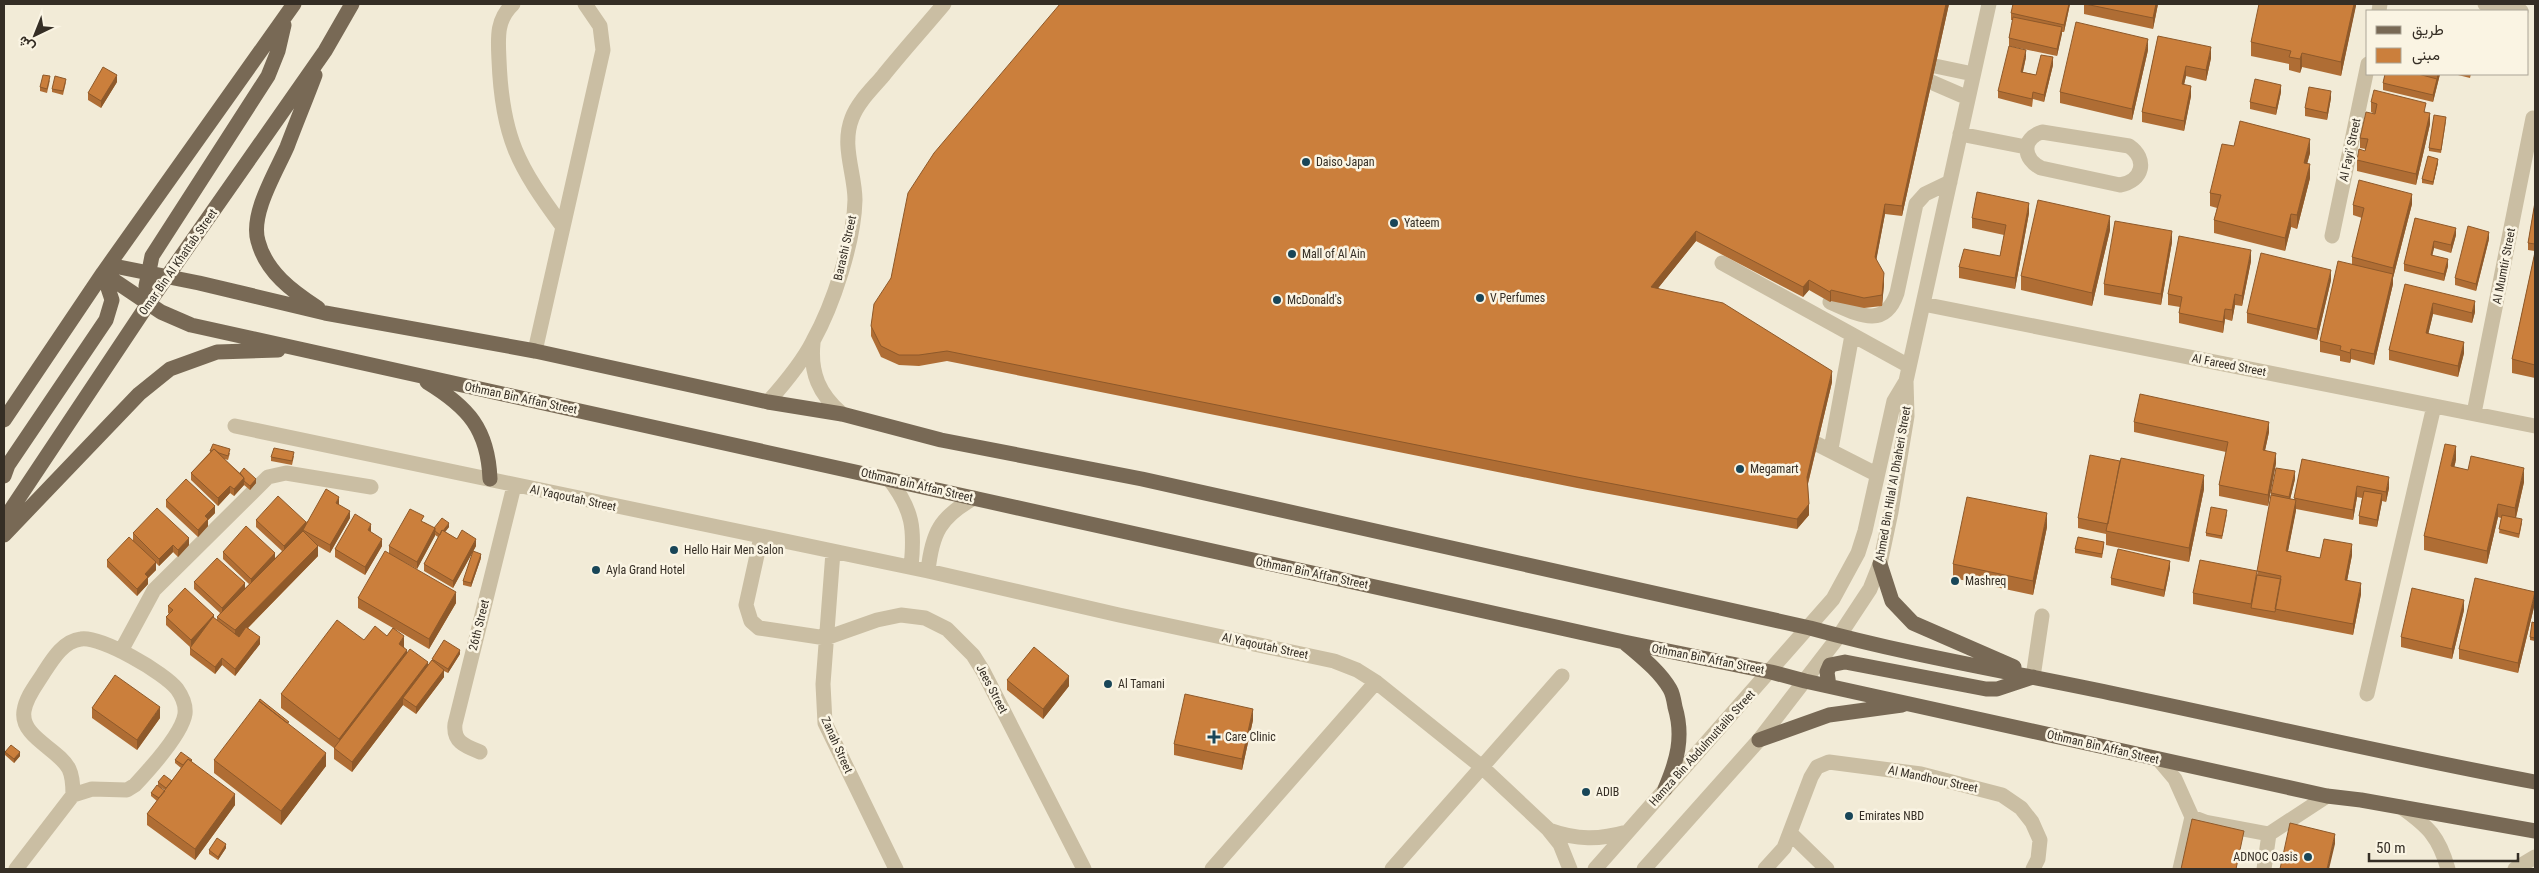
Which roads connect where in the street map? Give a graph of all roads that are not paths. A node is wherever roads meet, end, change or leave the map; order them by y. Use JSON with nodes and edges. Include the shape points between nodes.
{"nodes":[{"id":1,"x":294,"y":4,"type":"edge"},
{"id":2,"x":352,"y":4,"type":"edge"},
{"id":3,"x":513,"y":4,"type":"edge"},
{"id":4,"x":585,"y":4,"type":"edge"},
{"id":5,"x":944,"y":4,"type":"edge"},
{"id":6,"x":1989,"y":4,"type":"edge"},
{"id":7,"x":2485,"y":4,"type":"edge"},
{"id":8,"x":2515,"y":10,"type":"edge"},
{"id":9,"x":285,"y":19,"type":"junction"},
{"id":10,"x":325,"y":51,"type":"junction"},
{"id":11,"x":1935,"y":66,"type":"edge"},
{"id":12,"x":1974,"y":74,"type":"junction"},
{"id":13,"x":2366,"y":74,"type":"edge"},
{"id":14,"x":1931,"y":82,"type":"edge"},
{"id":15,"x":1968,"y":98,"type":"junction"},
{"id":16,"x":2534,"y":118,"type":"dead end"},
{"id":17,"x":1960,"y":134,"type":"junction"},
{"id":18,"x":2026,"y":147,"type":"junction"},
{"id":19,"x":1950,"y":182,"type":"junction"},
{"id":20,"x":563,"y":227,"type":"junction"},
{"id":21,"x":2332,"y":236,"type":"dead end"},
{"id":22,"x":1722,"y":263,"type":"dead end"},
{"id":23,"x":106,"y":269,"type":"junction"},
{"id":24,"x":148,"y":273,"type":"junction"},
{"id":25,"x":168,"y":277,"type":"junction"},
{"id":26,"x":1830,"y":302,"type":"edge"},
{"id":27,"x":148,"y":304,"type":"junction"},
{"id":28,"x":1923,"y":304,"type":"junction"},
{"id":29,"x":325,"y":314,"type":"junction"},
{"id":30,"x":1852,"y":335,"type":"junction"},
{"id":31,"x":813,"y":341,"type":"junction"},
{"id":32,"x":300,"y":350,"type":"junction"},
{"id":33,"x":535,"y":352,"type":"junction"},
{"id":34,"x":1908,"y":373,"type":"junction"},
{"id":35,"x":417,"y":376,"type":"junction"},
{"id":36,"x":768,"y":402,"type":"junction"},
{"id":37,"x":2434,"y":406,"type":"junction"},
{"id":38,"x":842,"y":414,"type":"junction"},
{"id":39,"x":2474,"y":414,"type":"junction"},
{"id":40,"x":4,"y":420,"type":"edge"},
{"id":41,"x":235,"y":426,"type":"dead end"},
{"id":42,"x":2535,"y":426,"type":"edge"},
{"id":43,"x":1876,"y":474,"type":"junction"},
{"id":44,"x":4,"y":476,"type":"edge"},
{"id":45,"x":490,"y":479,"type":"junction"},
{"id":46,"x":889,"y":479,"type":"junction"},
{"id":47,"x":514,"y":486,"type":"junction"},
{"id":48,"x":371,"y":487,"type":"dead end"},
{"id":49,"x":974,"y":498,"type":"junction"},
{"id":50,"x":4,"y":520,"type":"edge"},
{"id":51,"x":4,"y":535,"type":"edge"},
{"id":52,"x":761,"y":537,"type":"junction"},
{"id":53,"x":833,"y":552,"type":"junction"},
{"id":54,"x":1880,"y":564,"type":"junction"},
{"id":55,"x":911,"y":567,"type":"junction"},
{"id":56,"x":928,"y":571,"type":"junction"},
{"id":57,"x":2042,"y":616,"type":"dead end"},
{"id":58,"x":1810,"y":628,"type":"junction"},
{"id":59,"x":1839,"y":636,"type":"junction"},
{"id":60,"x":826,"y":638,"type":"junction"},
{"id":61,"x":1624,"y":642,"type":"junction"},
{"id":62,"x":121,"y":651,"type":"junction"},
{"id":63,"x":1770,"y":672,"type":"junction"},
{"id":64,"x":1562,"y":676,"type":"dead end"},
{"id":65,"x":2033,"y":677,"type":"junction"},
{"id":66,"x":1805,"y":681,"type":"junction"},
{"id":67,"x":1376,"y":682,"type":"junction"},
{"id":68,"x":1829,"y":686,"type":"junction"},
{"id":69,"x":2367,"y":694,"type":"dead end"},
{"id":70,"x":1914,"y":704,"type":"junction"},
{"id":71,"x":1759,"y":740,"type":"junction"},
{"id":72,"x":480,"y":752,"type":"dead end"},
{"id":73,"x":2159,"y":760,"type":"junction"},
{"id":74,"x":1482,"y":767,"type":"junction"},
{"id":75,"x":2535,"y":782,"type":"edge"},
{"id":76,"x":1665,"y":789,"type":"junction"},
{"id":77,"x":73,"y":795,"type":"junction"},
{"id":78,"x":2327,"y":796,"type":"junction"},
{"id":79,"x":2401,"y":807,"type":"junction"},
{"id":80,"x":2192,"y":816,"type":"junction"},
{"id":81,"x":1548,"y":829,"type":"junction"},
{"id":82,"x":2535,"y":831,"type":"edge"},
{"id":83,"x":1627,"y":832,"type":"junction"},
{"id":84,"x":1790,"y":834,"type":"junction"},
{"id":85,"x":2269,"y":834,"type":"junction"},
{"id":86,"x":2535,"y":857,"type":"edge"},
{"id":87,"x":22,"y":867,"type":"edge"},
{"id":88,"x":896,"y":869,"type":"edge"},
{"id":89,"x":1084,"y":869,"type":"edge"},
{"id":90,"x":1212,"y":869,"type":"edge"},
{"id":91,"x":1392,"y":869,"type":"edge"},
{"id":92,"x":1570,"y":869,"type":"edge"},
{"id":93,"x":1595,"y":869,"type":"edge"},
{"id":94,"x":1644,"y":869,"type":"edge"},
{"id":95,"x":1765,"y":869,"type":"edge"},
{"id":96,"x":1827,"y":869,"type":"edge"},
{"id":97,"x":2033,"y":869,"type":"edge"},
{"id":98,"x":2180,"y":869,"type":"edge"},
{"id":99,"x":2264,"y":869,"type":"edge"},
{"id":100,"x":2448,"y":869,"type":"edge"},
{"id":101,"x":2515,"y":869,"type":"edge"}],
"edges":[{"from":1,"to":9,"type":"main road"},
{"from":2,"to":10,"type":"main road","name":"Omar Bin Al Khattab Street"},
{"from":3,"to":20,"type":"street","via":[[502,18],[498,30],[504,118],[520,164]]},
{"from":4,"to":20,"type":"street","via":[[600,26],[603,50]]},
{"from":5,"to":31,"type":"street","name":"Barashi Street","via":[[862,99],[852,118],[847,138],[854,181],[853,221],[842,272]]},
{"from":6,"to":12,"type":"street","name":"Ahmed Bin Hilal Al Dhaheri Street"},
{"from":7,"to":8,"type":"street"},
{"from":9,"to":23,"type":"main road"},
{"from":9,"to":24,"type":"main road","via":[[268,76],[161,238]]},
{"from":10,"to":25,"type":"main road","name":"Omar Bin Al Khattab Street"},
{"from":10,"to":29,"type":"main road","via":[[266,192],[258,217],[257,239],[263,256],[277,276],[293,292]]},
{"from":11,"to":12,"type":"street"},
{"from":12,"to":15,"type":"street","name":"Ahmed Bin Hilal Al Dhaheri Street"},
{"from":13,"to":21,"type":"street","name":"Al Fayi' Street"},
{"from":14,"to":15,"type":"street"},
{"from":15,"to":17,"type":"street","name":"Ahmed Bin Hilal Al Dhaheri Street"},
{"from":16,"to":39,"type":"street","name":"Al Mumtir Street"},
{"from":17,"to":18,"type":"street"},
{"from":17,"to":19,"type":"street","name":"Ahmed Bin Hilal Al Dhaheri Street"},
{"from":18,"to":18,"type":"street","via":[[2032,164],[2041,168],[2120,185],[2137,178],[2141,170],[2142,160],[2137,151],[2119,143],[2042,132],[2035,134]]},
{"from":19,"to":26,"type":"street","via":[[1925,194],[1916,204],[1897,294],[1891,306],[1880,315],[1866,316]]},
{"from":19,"to":28,"type":"street","name":"Ahmed Bin Hilal Al Dhaheri Street"},
{"from":20,"to":33,"type":"street"},
{"from":22,"to":30,"type":"street"},
{"from":23,"to":24,"type":"main road"},
{"from":23,"to":27,"type":"main road","name":"Othman Bin Affan Street"},
{"from":23,"to":40,"type":"main road"},
{"from":23,"to":44,"type":"main road","via":[[112,300],[106,320],[8,465]]},
{"from":24,"to":25,"type":"main road"},
{"from":24,"to":27,"type":"main road"},
{"from":25,"to":27,"type":"main road","name":"Omar Bin Al Khattab Street"},
{"from":25,"to":29,"type":"main road"},
{"from":27,"to":32,"type":"main road","name":"Othman Bin Affan Street","via":[[192,326]]},
{"from":27,"to":50,"type":"main road","name":"Omar Bin Al Khattab Street"},
{"from":28,"to":34,"type":"street","name":"Ahmed Bin Hilal Al Dhaheri Street"},
{"from":28,"to":37,"type":"street","name":"Al Fareed Street"},
{"from":29,"to":33,"type":"main road"},
{"from":30,"to":34,"type":"street"},
{"from":30,"to":43,"type":"street","via":[[1824,446]]},
{"from":31,"to":36,"type":"street","name":"Barashi Street"},
{"from":31,"to":38,"type":"street","name":"Barashi Street","via":[[814,374],[829,403]]},
{"from":32,"to":35,"type":"main road","name":"Othman Bin Affan Street"},
{"from":32,"to":51,"type":"main road","via":[[217,352],[170,369],[139,394]]},
{"from":33,"to":36,"type":"main road"},
{"from":34,"to":43,"type":"street","name":"Ahmed Bin Hilal Al Dhaheri Street","via":[[1894,401]]},
{"from":34,"to":54,"type":"street","name":"Ahmed Bin Hilal Al Dhaheri Street","via":[[1907,416]]},
{"from":35,"to":45,"type":"main road","via":[[462,406],[477,424],[485,442]]},
{"from":35,"to":46,"type":"main road","name":"Othman Bin Affan Street"},
{"from":36,"to":38,"type":"main road"},
{"from":37,"to":39,"type":"street","name":"Al Fareed Street"},
{"from":37,"to":69,"type":"street"},
{"from":38,"to":58,"type":"main road","via":[[941,440],[1142,479]]},
{"from":39,"to":42,"type":"street","name":"Al Fareed Street"},
{"from":41,"to":45,"type":"street","name":"Al Yaqoutah Street"},
{"from":43,"to":58,"type":"street","name":"Ahmed Bin Hilal Al Dhaheri Street","via":[[1858,553],[1833,599]]},
{"from":45,"to":47,"type":"street","name":"Al Yaqoutah Street"},
{"from":46,"to":49,"type":"main road","name":"Othman Bin Affan Street"},
{"from":46,"to":55,"type":"street","via":[[902,495],[910,514],[914,532]]},
{"from":47,"to":52,"type":"street","name":"Al Yaqoutah Street"},
{"from":47,"to":72,"type":"street","name":"26th Street","via":[[455,724],[455,736],[459,741]]},
{"from":48,"to":62,"type":"street","via":[[286,473],[268,477],[154,590]]},
{"from":49,"to":56,"type":"street","via":[[943,521],[933,538]]},
{"from":49,"to":61,"type":"main road","name":"Othman Bin Affan Street"},
{"from":52,"to":53,"type":"street","name":"Al Yaqoutah Street"},
{"from":52,"to":60,"type":"street","via":[[746,614],[759,628]]},
{"from":53,"to":55,"type":"street","name":"Al Yaqoutah Street"},
{"from":53,"to":60,"type":"street","name":"Zanah Street"},
{"from":54,"to":59,"type":"street","name":"Ahmed Bin Hilal Al Dhaheri Street","via":[[1870,589]]},
{"from":54,"to":65,"type":"main road","via":[[1892,601],[1913,623]]},
{"from":55,"to":56,"type":"street","name":"Al Yaqoutah Street"},
{"from":56,"to":67,"type":"street","name":"Al Yaqoutah Street","via":[[1334,660]]},
{"from":57,"to":65,"type":"street"},
{"from":58,"to":59,"type":"main road"},
{"from":58,"to":63,"type":"street","name":"Hamza Bin Abdulmuttalib Street"},
{"from":59,"to":65,"type":"main road"},
{"from":59,"to":66,"type":"street"},
{"from":60,"to":88,"type":"street","name":"Zanah Street","via":[[822,698],[825,723]]},
{"from":60,"to":89,"type":"street","name":"Jees Street","via":[[877,620],[901,616],[925,618],[947,629],[961,641],[983,671]]},
{"from":61,"to":63,"type":"main road","name":"Othman Bin Affan Street"},
{"from":61,"to":76,"type":"main road","via":[[1671,690],[1678,716],[1680,746]]},
{"from":62,"to":77,"type":"street","via":[[97,640],[82,638],[71,642],[52,660],[24,710],[29,728],[69,769]]},
{"from":62,"to":77,"type":"street","via":[[176,688],[184,702],[183,721],[135,785],[127,790],[92,789]]},
{"from":63,"to":66,"type":"main road","name":"Othman Bin Affan Street"},
{"from":63,"to":76,"type":"street","name":"Hamza Bin Abdulmuttalib Street"},
{"from":64,"to":74,"type":"street"},
{"from":65,"to":68,"type":"main road","via":[[1997,689],[1986,689],[1845,662],[1830,665],[1827,672]]},
{"from":65,"to":75,"type":"main road","via":[[2384,753]]},
{"from":66,"to":68,"type":"main road","name":"Othman Bin Affan Street"},
{"from":66,"to":71,"type":"street"},
{"from":67,"to":74,"type":"street","name":"Al Yaqoutah Street"},
{"from":67,"to":90,"type":"street"},
{"from":68,"to":70,"type":"main road","name":"Othman Bin Affan Street"},
{"from":70,"to":71,"type":"main road","via":[[1829,715]]},
{"from":70,"to":73,"type":"main road","name":"Othman Bin Affan Street"},
{"from":71,"to":94,"type":"street"},
{"from":73,"to":78,"type":"main road","name":"Othman Bin Affan Street"},
{"from":73,"to":80,"type":"street","via":[[2175,779]]},
{"from":74,"to":81,"type":"street","name":"Al Yaqoutah Street"},
{"from":74,"to":91,"type":"street"},
{"from":76,"to":83,"type":"street","name":"Hamza Bin Abdulmuttalib Street"},
{"from":77,"to":87,"type":"street"},
{"from":78,"to":79,"type":"main road","name":"Othman Bin Affan Street"},
{"from":78,"to":85,"type":"street"},
{"from":79,"to":82,"type":"main road","name":"Othman Bin Affan Street"},
{"from":79,"to":100,"type":"street","via":[[2441,845]]},
{"from":80,"to":85,"type":"street","via":[[2205,822]]},
{"from":80,"to":98,"type":"street"},
{"from":81,"to":83,"type":"street","name":"Al Yaqoutah Street","via":[[1587,839]]},
{"from":81,"to":92,"type":"street","name":"Al Yaqoutah Street","via":[[1560,844]]},
{"from":83,"to":93,"type":"street","name":"Hamza Bin Abdulmuttalib Street"},
{"from":84,"to":95,"type":"street","name":"Al Mandhour Street","via":[[1779,856]]},
{"from":84,"to":96,"type":"street"},
{"from":84,"to":97,"type":"street","name":"Al Mandhour Street","via":[[1810,777],[1817,767],[1841,762],[1921,774],[2002,795],[2022,808],[2040,840],[2038,859]]},
{"from":85,"to":99,"type":"street"},
{"from":86,"to":101,"type":"street"}]}
